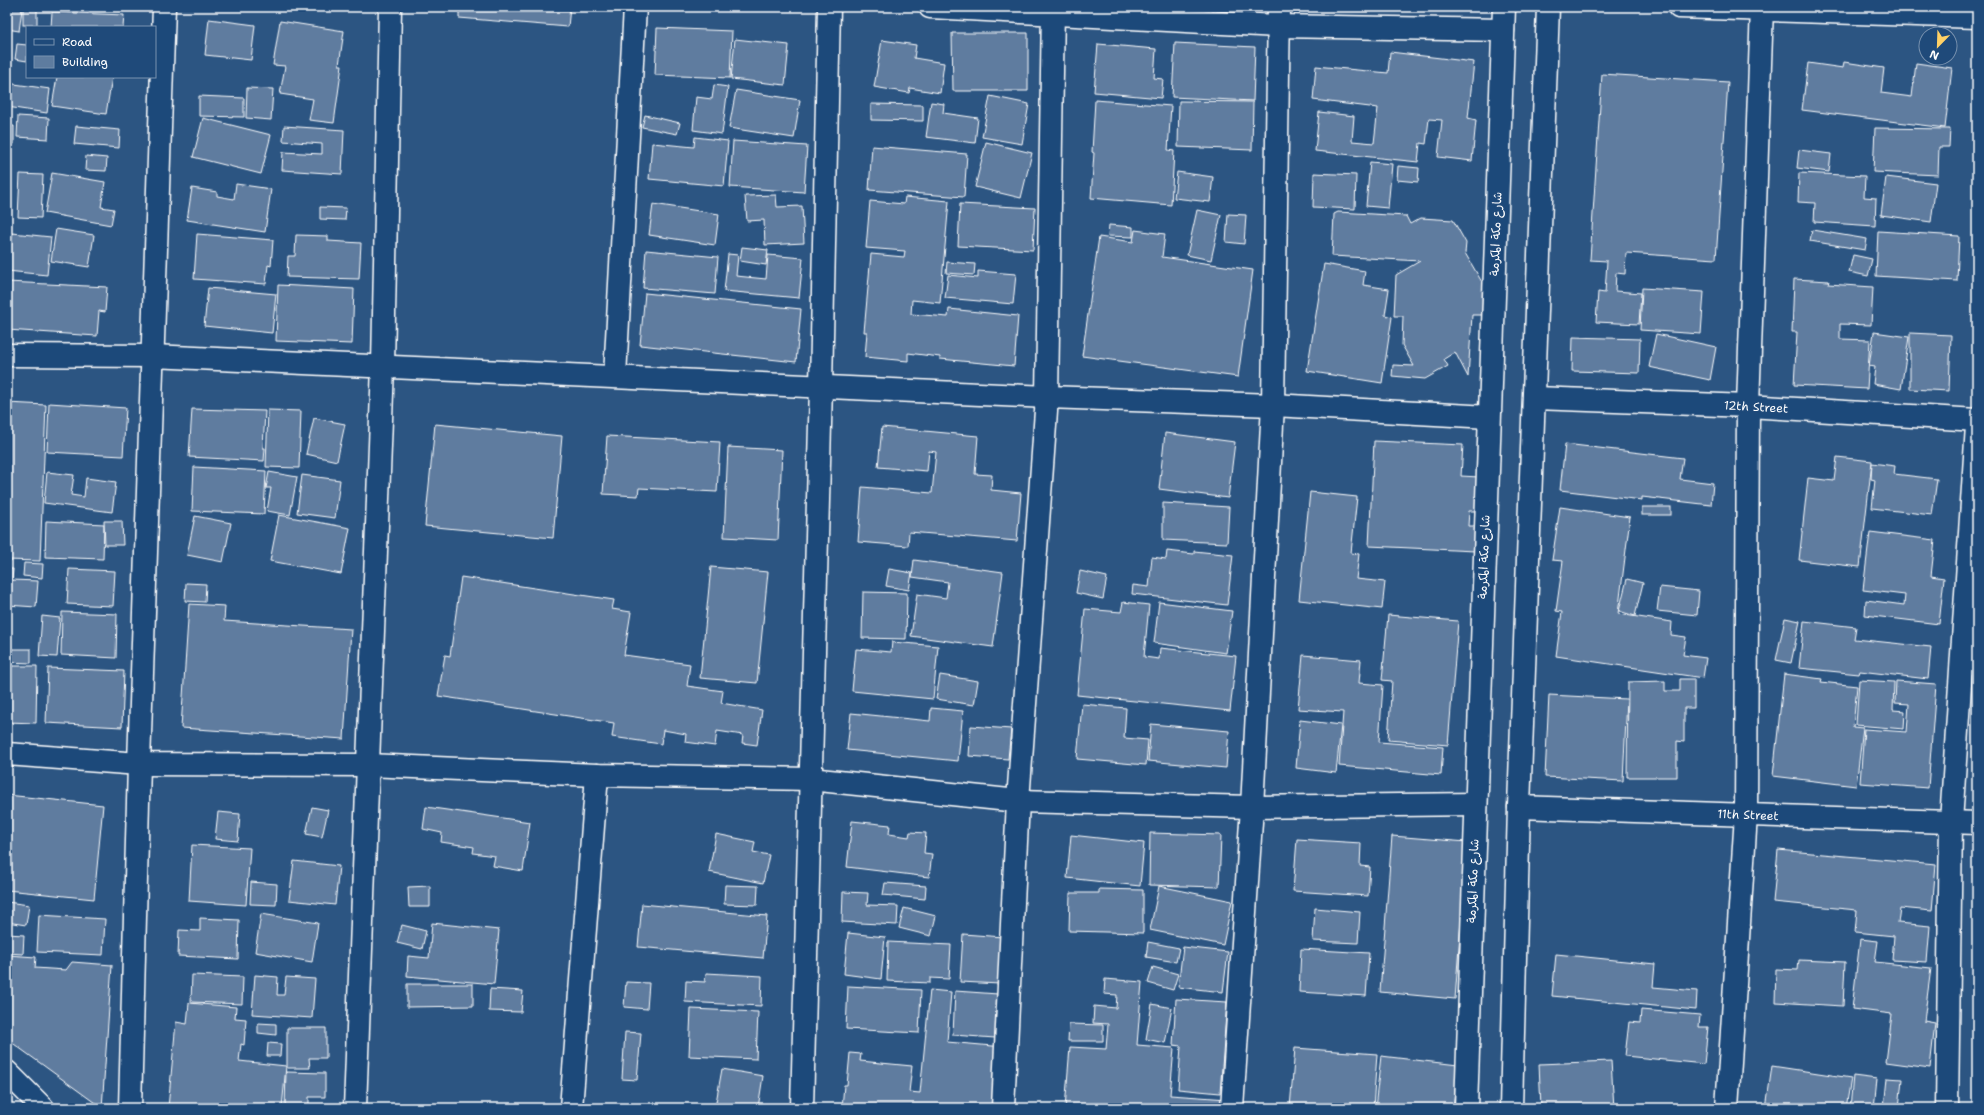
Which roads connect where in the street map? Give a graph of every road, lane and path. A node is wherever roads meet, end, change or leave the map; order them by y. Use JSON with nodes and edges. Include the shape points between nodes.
{"nodes":[{"id":1,"x":164,"y":7,"type":"edge"},
{"id":2,"x":390,"y":7,"type":"edge"},
{"id":3,"x":635,"y":7,"type":"edge"},
{"id":4,"x":829,"y":7,"type":"edge"},
{"id":5,"x":930,"y":7,"type":"edge"},
{"id":6,"x":1504,"y":7,"type":"edge"},
{"id":7,"x":1548,"y":7,"type":"edge"},
{"id":8,"x":1679,"y":7,"type":"edge"},
{"id":9,"x":1762,"y":8,"type":"edge"},
{"id":10,"x":1053,"y":10,"type":"edge"},
{"id":11,"x":1279,"y":17,"type":"edge"},
{"id":12,"x":1977,"y":17,"type":"edge"},
{"id":13,"x":1503,"y":30,"type":"junction"},
{"id":14,"x":7,"y":355,"type":"edge"},
{"id":15,"x":152,"y":356,"type":"junction"},
{"id":16,"x":383,"y":366,"type":"junction"},
{"id":17,"x":615,"y":376,"type":"junction"},
{"id":18,"x":821,"y":386,"type":"junction"},
{"id":19,"x":1047,"y":397,"type":"junction"},
{"id":20,"x":1535,"y":398,"type":"junction"},
{"id":21,"x":1273,"y":405,"type":"junction"},
{"id":22,"x":1748,"y":406,"type":"junction"},
{"id":23,"x":1489,"y":417,"type":"junction"},
{"id":24,"x":1977,"y":420,"type":"edge"},
{"id":25,"x":1977,"y":426,"type":"edge"},
{"id":26,"x":7,"y":754,"type":"edge"},
{"id":27,"x":139,"y":764,"type":"junction"},
{"id":28,"x":368,"y":765,"type":"junction"},
{"id":29,"x":597,"y":775,"type":"junction"},
{"id":30,"x":810,"y":779,"type":"junction"},
{"id":31,"x":1018,"y":801,"type":"junction"},
{"id":32,"x":1475,"y":804,"type":"junction"},
{"id":33,"x":1252,"y":807,"type":"junction"},
{"id":34,"x":1519,"y":807,"type":"junction"},
{"id":35,"x":1746,"y":815,"type":"junction"},
{"id":36,"x":1951,"y":822,"type":"junction"},
{"id":37,"x":1977,"y":823,"type":"edge"},
{"id":38,"x":7,"y":1072,"type":"edge"},
{"id":39,"x":43,"y":1108,"type":"edge"},
{"id":40,"x":130,"y":1108,"type":"edge"},
{"id":41,"x":355,"y":1108,"type":"edge"},
{"id":42,"x":571,"y":1108,"type":"edge"},
{"id":43,"x":802,"y":1108,"type":"edge"},
{"id":44,"x":1003,"y":1108,"type":"edge"},
{"id":45,"x":1232,"y":1108,"type":"edge"},
{"id":46,"x":1466,"y":1108,"type":"edge"},
{"id":47,"x":1511,"y":1108,"type":"edge"},
{"id":48,"x":1727,"y":1108,"type":"edge"},
{"id":49,"x":1947,"y":1108,"type":"edge"}],
"edges":[{"from":1,"to":15,"type":"street"},
{"from":2,"to":16,"type":"street"},
{"from":3,"to":17,"type":"street"},
{"from":4,"to":18,"type":"street"},
{"from":5,"to":10,"type":"street"},
{"from":6,"to":13,"type":"street","name":"شارع مكة المكرمة"},
{"from":7,"to":20,"type":"street"},
{"from":8,"to":9,"type":"street"},
{"from":9,"to":12,"type":"street"},
{"from":9,"to":22,"type":"street"},
{"from":10,"to":11,"type":"street"},
{"from":10,"to":19,"type":"street"},
{"from":11,"to":13,"type":"street"},
{"from":11,"to":21,"type":"street"},
{"from":13,"to":23,"type":"street","name":"شارع مكة المكرمة"},
{"from":14,"to":15,"type":"street"},
{"from":15,"to":16,"type":"street"},
{"from":15,"to":27,"type":"street"},
{"from":16,"to":17,"type":"street"},
{"from":16,"to":28,"type":"street"},
{"from":17,"to":18,"type":"street"},
{"from":18,"to":19,"type":"street"},
{"from":18,"to":30,"type":"street"},
{"from":19,"to":21,"type":"street"},
{"from":19,"to":31,"type":"street"},
{"from":20,"to":22,"type":"street","name":"12th Street"},
{"from":20,"to":34,"type":"street"},
{"from":21,"to":23,"type":"street"},
{"from":21,"to":33,"type":"street"},
{"from":22,"to":24,"type":"street","name":"12th Street"},
{"from":22,"to":35,"type":"street"},
{"from":23,"to":32,"type":"street","name":"شارع مكة المكرمة"},
{"from":25,"to":36,"type":"street"},
{"from":26,"to":27,"type":"street"},
{"from":27,"to":28,"type":"street"},
{"from":27,"to":40,"type":"street"},
{"from":28,"to":29,"type":"street"},
{"from":28,"to":41,"type":"street"},
{"from":29,"to":30,"type":"street"},
{"from":29,"to":42,"type":"street"},
{"from":30,"to":31,"type":"street"},
{"from":30,"to":43,"type":"street"},
{"from":31,"to":33,"type":"street"},
{"from":31,"to":44,"type":"street"},
{"from":32,"to":33,"type":"street"},
{"from":32,"to":46,"type":"street","name":"شارع مكة المكرمة"},
{"from":33,"to":45,"type":"street"},
{"from":34,"to":35,"type":"street","name":"11th Street"},
{"from":34,"to":47,"type":"street"},
{"from":35,"to":36,"type":"street","name":"11th Street"},
{"from":35,"to":48,"type":"street"},
{"from":36,"to":37,"type":"street","name":"11th Street"},
{"from":36,"to":49,"type":"street"},
{"from":38,"to":39,"type":"street"}]}
